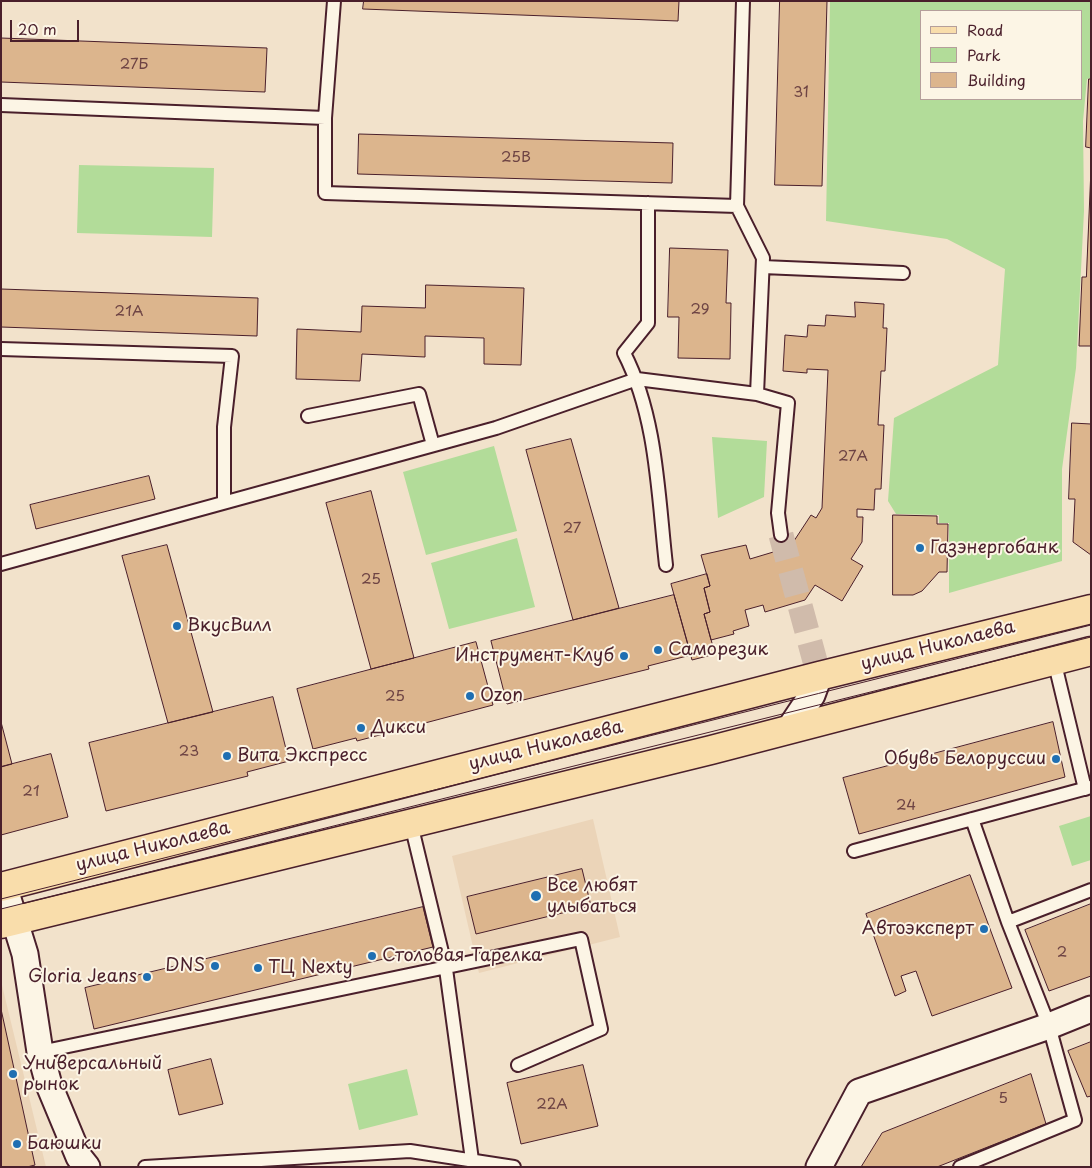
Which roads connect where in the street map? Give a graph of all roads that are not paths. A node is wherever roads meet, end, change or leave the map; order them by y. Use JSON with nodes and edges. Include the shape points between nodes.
{"nodes":[{"id":1,"x":334,"y":1,"type":"edge"},
{"id":2,"x":743,"y":1,"type":"edge"},
{"id":3,"x":1,"y":105,"type":"edge"},
{"id":4,"x":325,"y":118,"type":"junction"},
{"id":5,"x":648,"y":203,"type":"junction"},
{"id":6,"x":737,"y":206,"type":"junction"},
{"id":7,"x":763,"y":267,"type":"junction"},
{"id":8,"x":903,"y":273,"type":"dead end"},
{"id":9,"x":1,"y":349,"type":"edge"},
{"id":10,"x":637,"y":379,"type":"junction"},
{"id":11,"x":757,"y":394,"type":"junction"},
{"id":12,"x":308,"y":416,"type":"dead end"},
{"id":13,"x":433,"y":445,"type":"junction"},
{"id":14,"x":224,"y":502,"type":"junction"},
{"id":15,"x":781,"y":534,"type":"tunnel mouth"},
{"id":16,"x":1,"y":564,"type":"edge"},
{"id":17,"x":666,"y":566,"type":"dead end"},
{"id":18,"x":1091,"y":609,"type":"edge"},
{"id":19,"x":1091,"y":651,"type":"edge"},
{"id":20,"x":1054,"y":660,"type":"junction"},
{"id":21,"x":819,"y":676,"type":"junction"},
{"id":22,"x":790,"y":728,"type":"junction"},
{"id":23,"x":1088,"y":788,"type":"edge"},
{"id":24,"x":972,"y":819,"type":"junction"},
{"id":25,"x":411,"y":824,"type":"junction"},
{"id":26,"x":854,"y":851,"type":"dead end"},
{"id":27,"x":2,"y":886,"type":"edge"},
{"id":28,"x":1091,"y":890,"type":"edge"},
{"id":29,"x":1008,"y":922,"type":"junction"},
{"id":30,"x":8,"y":923,"type":"edge"},
{"id":31,"x":446,"y":969,"type":"junction"},
{"id":32,"x":1091,"y":1008,"type":"edge"},
{"id":33,"x":1049,"y":1026,"type":"junction"},
{"id":34,"x":40,"y":1052,"type":"junction"},
{"id":35,"x":518,"y":1065,"type":"dead end"},
{"id":36,"x":472,"y":1160,"type":"junction"},
{"id":37,"x":436,"y":1161,"type":"edge"},
{"id":38,"x":80,"y":1163,"type":"edge"},
{"id":39,"x":251,"y":1164,"type":"edge"},
{"id":40,"x":145,"y":1167,"type":"edge"},
{"id":41,"x":514,"y":1167,"type":"edge"},
{"id":42,"x":819,"y":1167,"type":"edge"},
{"id":43,"x":960,"y":1167,"type":"edge"}],
"edges":[{"from":1,"to":4,"type":"lane"},
{"from":2,"to":6,"type":"lane"},
{"from":3,"to":4,"type":"lane"},
{"from":4,"to":5,"type":"lane","via":[[325,193]]},
{"from":5,"to":6,"type":"lane"},
{"from":5,"to":10,"type":"lane","via":[[648,323],[624,353]]},
{"from":6,"to":7,"type":"lane","via":[[763,258]]},
{"from":7,"to":8,"type":"lane"},
{"from":7,"to":11,"type":"lane"},
{"from":9,"to":14,"type":"lane","via":[[232,356],[224,427]]},
{"from":10,"to":11,"type":"lane"},
{"from":10,"to":13,"type":"lane","via":[[496,428]]},
{"from":10,"to":17,"type":"lane","via":[[651,437]]},
{"from":11,"to":15,"type":"lane","via":[[788,403],[778,513]]},
{"from":12,"to":13,"type":"lane","via":[[419,394]]},
{"from":13,"to":14,"type":"lane"},
{"from":14,"to":16,"type":"lane"},
{"from":18,"to":21,"type":"main road","name":"улица Николаева"},
{"from":19,"to":20,"type":"main road"},
{"from":20,"to":22,"type":"main road"},
{"from":20,"to":23,"type":"lane"},
{"from":21,"to":22,"type":"street","via":[[812,695]]},
{"from":21,"to":27,"type":"main road","name":"улица Николаева"},
{"from":22,"to":25,"type":"main road"},
{"from":23,"to":24,"type":"lane"},
{"from":24,"to":26,"type":"lane"},
{"from":24,"to":29,"type":"lane"},
{"from":25,"to":30,"type":"main road"},
{"from":25,"to":31,"type":"lane"},
{"from":27,"to":30,"type":"street"},
{"from":28,"to":29,"type":"lane"},
{"from":29,"to":33,"type":"lane"},
{"from":30,"to":34,"type":"street","via":[[25,954]]},
{"from":31,"to":34,"type":"lane"},
{"from":31,"to":35,"type":"lane","via":[[581,939],[600,1030]]},
{"from":31,"to":36,"type":"lane"},
{"from":32,"to":33,"type":"street"},
{"from":33,"to":42,"type":"street","via":[[859,1092]]},
{"from":33,"to":43,"type":"lane","via":[[1075,1120]]},
{"from":34,"to":38,"type":"street","via":[[48,1085]]},
{"from":36,"to":37,"type":"lane"},
{"from":36,"to":41,"type":"lane"},
{"from":37,"to":39,"type":"lane","via":[[410,1151]]},
{"from":39,"to":40,"type":"lane"}]}
